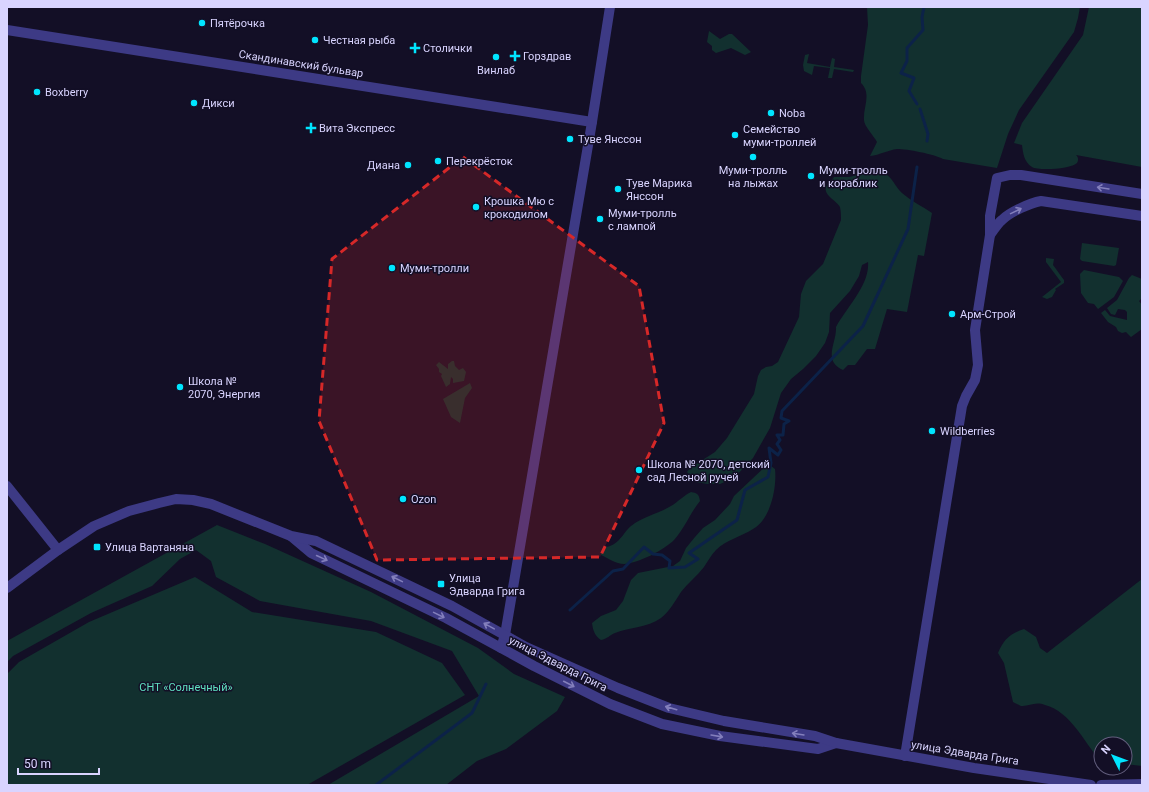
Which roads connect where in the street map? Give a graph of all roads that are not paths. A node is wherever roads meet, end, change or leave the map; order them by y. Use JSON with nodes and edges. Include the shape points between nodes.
{"nodes":[{"id":1,"x":610,"y":7,"type":"edge"},
{"id":2,"x":7,"y":30,"type":"edge"},
{"id":3,"x":592,"y":122,"type":"junction"},
{"id":4,"x":1142,"y":194,"type":"edge"},
{"id":5,"x":1142,"y":216,"type":"edge"},
{"id":6,"x":990,"y":235,"type":"junction"},
{"id":7,"x":7,"y":486,"type":"edge"},
{"id":8,"x":290,"y":536,"type":"junction"},
{"id":9,"x":58,"y":550,"type":"junction"},
{"id":10,"x":7,"y":588,"type":"edge"},
{"id":11,"x":505,"y":635,"type":"junction"},
{"id":12,"x":501,"y":648,"type":"junction"},
{"id":13,"x":836,"y":744,"type":"junction"},
{"id":14,"x":905,"y":756,"type":"junction"},
{"id":15,"x":1142,"y":784,"type":"edge"},
{"id":16,"x":1091,"y":785,"type":"edge"},
{"id":17,"x":1101,"y":785,"type":"edge"}],
"edges":[{"from":1,"to":3,"type":"street"},
{"from":2,"to":3,"type":"street","name":"Скандинавский бульвар"},
{"from":3,"to":11,"type":"street"},
{"from":4,"to":6,"type":"street","one_way":true,"via":[[1021,175],[997,178],[990,216]]},
{"from":6,"to":5,"type":"street","one_way":true,"via":[[1005,217],[1041,201]]},
{"from":6,"to":14,"type":"street","via":[[974,330],[978,365],[975,380],[962,406]]},
{"from":7,"to":9,"type":"street"},
{"from":8,"to":9,"type":"street","name":"улица Эдварда Грига","via":[[211,504],[176,499],[129,511],[94,526]]},
{"from":11,"to":8,"type":"street","name":"улица Эдварда Грига","one_way":true,"via":[[452,606],[316,541]]},
{"from":8,"to":12,"type":"street","name":"улица Эдварда Грига","one_way":true,"via":[[311,552]]},
{"from":9,"to":10,"type":"street","name":"улица Эдварда Грига"},
{"from":11,"to":12,"type":"street"},
{"from":13,"to":11,"type":"street","name":"улица Эдварда Грига","one_way":true,"via":[[815,736],[724,721],[669,708],[618,688]]},
{"from":12,"to":13,"type":"street","name":"улица Эдварда Грига","one_way":true,"via":[[610,704],[662,724],[720,736],[818,749]]},
{"from":13,"to":14,"type":"street","name":"улица Эдварда Грига"},
{"from":14,"to":16,"type":"street","name":"улица Эдварда Грига"},
{"from":15,"to":17,"type":"street"}]}
